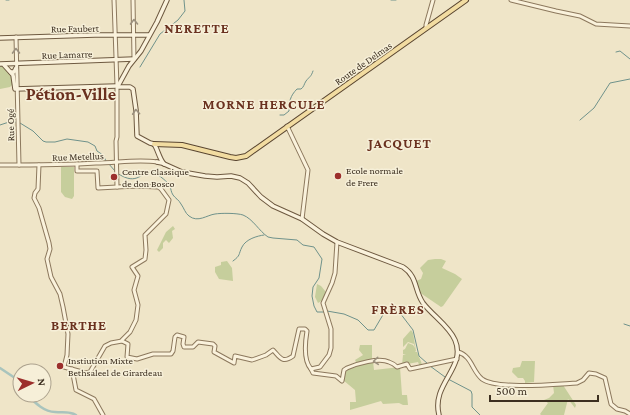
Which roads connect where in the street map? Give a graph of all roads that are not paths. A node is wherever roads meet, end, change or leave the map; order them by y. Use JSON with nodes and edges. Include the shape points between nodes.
{"nodes":[{"id":1,"x":114,"y":0,"type":"edge"},
{"id":2,"x":133,"y":0,"type":"edge"},
{"id":3,"x":167,"y":0,"type":"edge"},
{"id":4,"x":433,"y":0,"type":"edge"},
{"id":5,"x":465,"y":0,"type":"edge"},
{"id":6,"x":511,"y":0,"type":"edge"},
{"id":7,"x":630,"y":26,"type":"edge"},
{"id":8,"x":426,"y":27,"type":"junction"},
{"id":9,"x":115,"y":35,"type":"junction"},
{"id":10,"x":134,"y":35,"type":"junction"},
{"id":11,"x":149,"y":36,"type":"junction"},
{"id":12,"x":16,"y":37,"type":"junction"},
{"id":13,"x":0,"y":38,"type":"edge"},
{"id":14,"x":134,"y":59,"type":"junction"},
{"id":15,"x":115,"y":61,"type":"junction"},
{"id":16,"x":1,"y":64,"type":"edge"},
{"id":17,"x":14,"y":64,"type":"junction"},
{"id":18,"x":8,"y":68,"type":"junction"},
{"id":19,"x":16,"y":68,"type":"junction"},
{"id":20,"x":11,"y":72,"type":"junction"},
{"id":21,"x":117,"y":86,"type":"junction"},
{"id":22,"x":16,"y":89,"type":"junction"},
{"id":23,"x":287,"y":126,"type":"junction"},
{"id":24,"x":155,"y":144,"type":"junction"},
{"id":25,"x":161,"y":159,"type":"junction"},
{"id":26,"x":116,"y":162,"type":"junction"},
{"id":27,"x":157,"y":162,"type":"junction"},
{"id":28,"x":77,"y":164,"type":"junction"},
{"id":29,"x":165,"y":164,"type":"junction"},
{"id":30,"x":0,"y":165,"type":"edge"},
{"id":31,"x":18,"y":165,"type":"junction"},
{"id":32,"x":39,"y":165,"type":"junction"},
{"id":33,"x":117,"y":187,"type":"junction"},
{"id":34,"x":302,"y":219,"type":"junction"},
{"id":35,"x":337,"y":242,"type":"junction"},
{"id":36,"x":122,"y":341,"type":"junction"},
{"id":37,"x":458,"y":352,"type":"junction"},
{"id":38,"x":457,"y":359,"type":"junction"},
{"id":39,"x":72,"y":369,"type":"junction"},
{"id":40,"x":311,"y":369,"type":"junction"},
{"id":41,"x":630,"y":414,"type":"edge"},
{"id":42,"x":104,"y":415,"type":"edge"},
{"id":43,"x":439,"y":415,"type":"edge"}],
"edges":[{"from":1,"to":9,"type":"street"},
{"from":10,"to":2,"type":"street","one_way":true},
{"from":3,"to":11,"type":"main road"},
{"from":4,"to":8,"type":"street"},
{"from":5,"to":8,"type":"main road","name":"Route de Delmas"},
{"from":6,"to":7,"type":"street","via":[[580,16],[596,24]]},
{"from":8,"to":23,"type":"main road","name":"Route de Delmas"},
{"from":9,"to":10,"type":"main road","name":"Rue Faubert"},
{"from":9,"to":12,"type":"main road","name":"Rue Faubert"},
{"from":9,"to":15,"type":"street"},
{"from":10,"to":11,"type":"main road","name":"Rue Faubert"},
{"from":10,"to":14,"type":"street"},
{"from":11,"to":14,"type":"main road"},
{"from":12,"to":13,"type":"main road","name":"Rue Faubert"},
{"from":17,"to":12,"type":"street","name":"Rue Ogé","one_way":true},
{"from":14,"to":15,"type":"main road","name":"Rue Lamarre"},
{"from":14,"to":21,"type":"main road"},
{"from":15,"to":17,"type":"main road","name":"Rue Lamarre"},
{"from":15,"to":21,"type":"street"},
{"from":16,"to":17,"type":"main road","name":"Rue Lamarre"},
{"from":16,"to":18,"type":"main road"},
{"from":17,"to":18,"type":"main road"},
{"from":17,"to":19,"type":"street","name":"Rue Ogé"},
{"from":18,"to":20,"type":"main road"},
{"from":19,"to":20,"type":"main road"},
{"from":19,"to":22,"type":"street","name":"Rue Ogé"},
{"from":20,"to":22,"type":"main road"},
{"from":21,"to":22,"type":"main road"},
{"from":24,"to":21,"type":"main road","one_way":true,"via":[[137,136],[133,89]]},
{"from":21,"to":26,"type":"street"},
{"from":22,"to":31,"type":"street","name":"Rue Ogé"},
{"from":23,"to":24,"type":"main road","name":"Route de Delmas","via":[[239,156],[177,142]]},
{"from":23,"to":34,"type":"street","via":[[308,173]]},
{"from":24,"to":25,"type":"main road"},
{"from":25,"to":27,"type":"main road"},
{"from":25,"to":29,"type":"main road"},
{"from":26,"to":27,"type":"street","name":"Rue Metellus"},
{"from":26,"to":28,"type":"street","name":"Rue Metellus"},
{"from":26,"to":33,"type":"street"},
{"from":27,"to":29,"type":"main road"},
{"from":28,"to":32,"type":"street","name":"Rue Metellus"},
{"from":28,"to":33,"type":"street","via":[[77,171],[97,171],[98,188]]},
{"from":29,"to":34,"type":"main road","via":[[182,172],[240,178],[273,206]]},
{"from":30,"to":31,"type":"street","name":"Rue Metellus"},
{"from":31,"to":32,"type":"street","name":"Rue Metellus"},
{"from":32,"to":39,"type":"street","via":[[38,189],[34,198],[49,243],[47,259],[52,281],[60,294],[68,334],[64,367]]},
{"from":33,"to":36,"type":"street","via":[[161,189],[168,200],[165,215],[145,235],[145,259],[132,267],[138,276],[134,290],[138,305],[137,314],[135,325]]},
{"from":34,"to":35,"type":"main road"},
{"from":35,"to":37,"type":"main road","via":[[403,267],[411,273],[418,295],[453,336]]},
{"from":35,"to":40,"type":"street","via":[[335,273],[324,303],[331,329],[331,348],[320,367]]},
{"from":36,"to":39,"type":"street","via":[[105,346],[90,372]]},
{"from":36,"to":40,"type":"street","via":[[128,344],[128,357],[137,359],[153,354],[172,354],[177,335],[184,337],[184,347],[193,347],[200,342],[213,344],[214,352],[234,363],[235,356],[252,360],[273,350],[282,360],[291,357],[294,352],[299,328],[307,331],[306,349]]},
{"from":37,"to":38,"type":"main road"},
{"from":37,"to":41,"type":"street","via":[[466,356],[483,380],[496,384],[577,382],[589,373],[596,374],[605,378],[613,406]]},
{"from":38,"to":40,"type":"street","one_way":true,"via":[[410,369],[407,364],[398,367],[388,361],[372,361],[346,368],[342,381],[336,376],[313,373]]},
{"from":38,"to":43,"type":"main road","via":[[440,394]]},
{"from":39,"to":42,"type":"street","via":[[76,390],[94,399]]}]}
